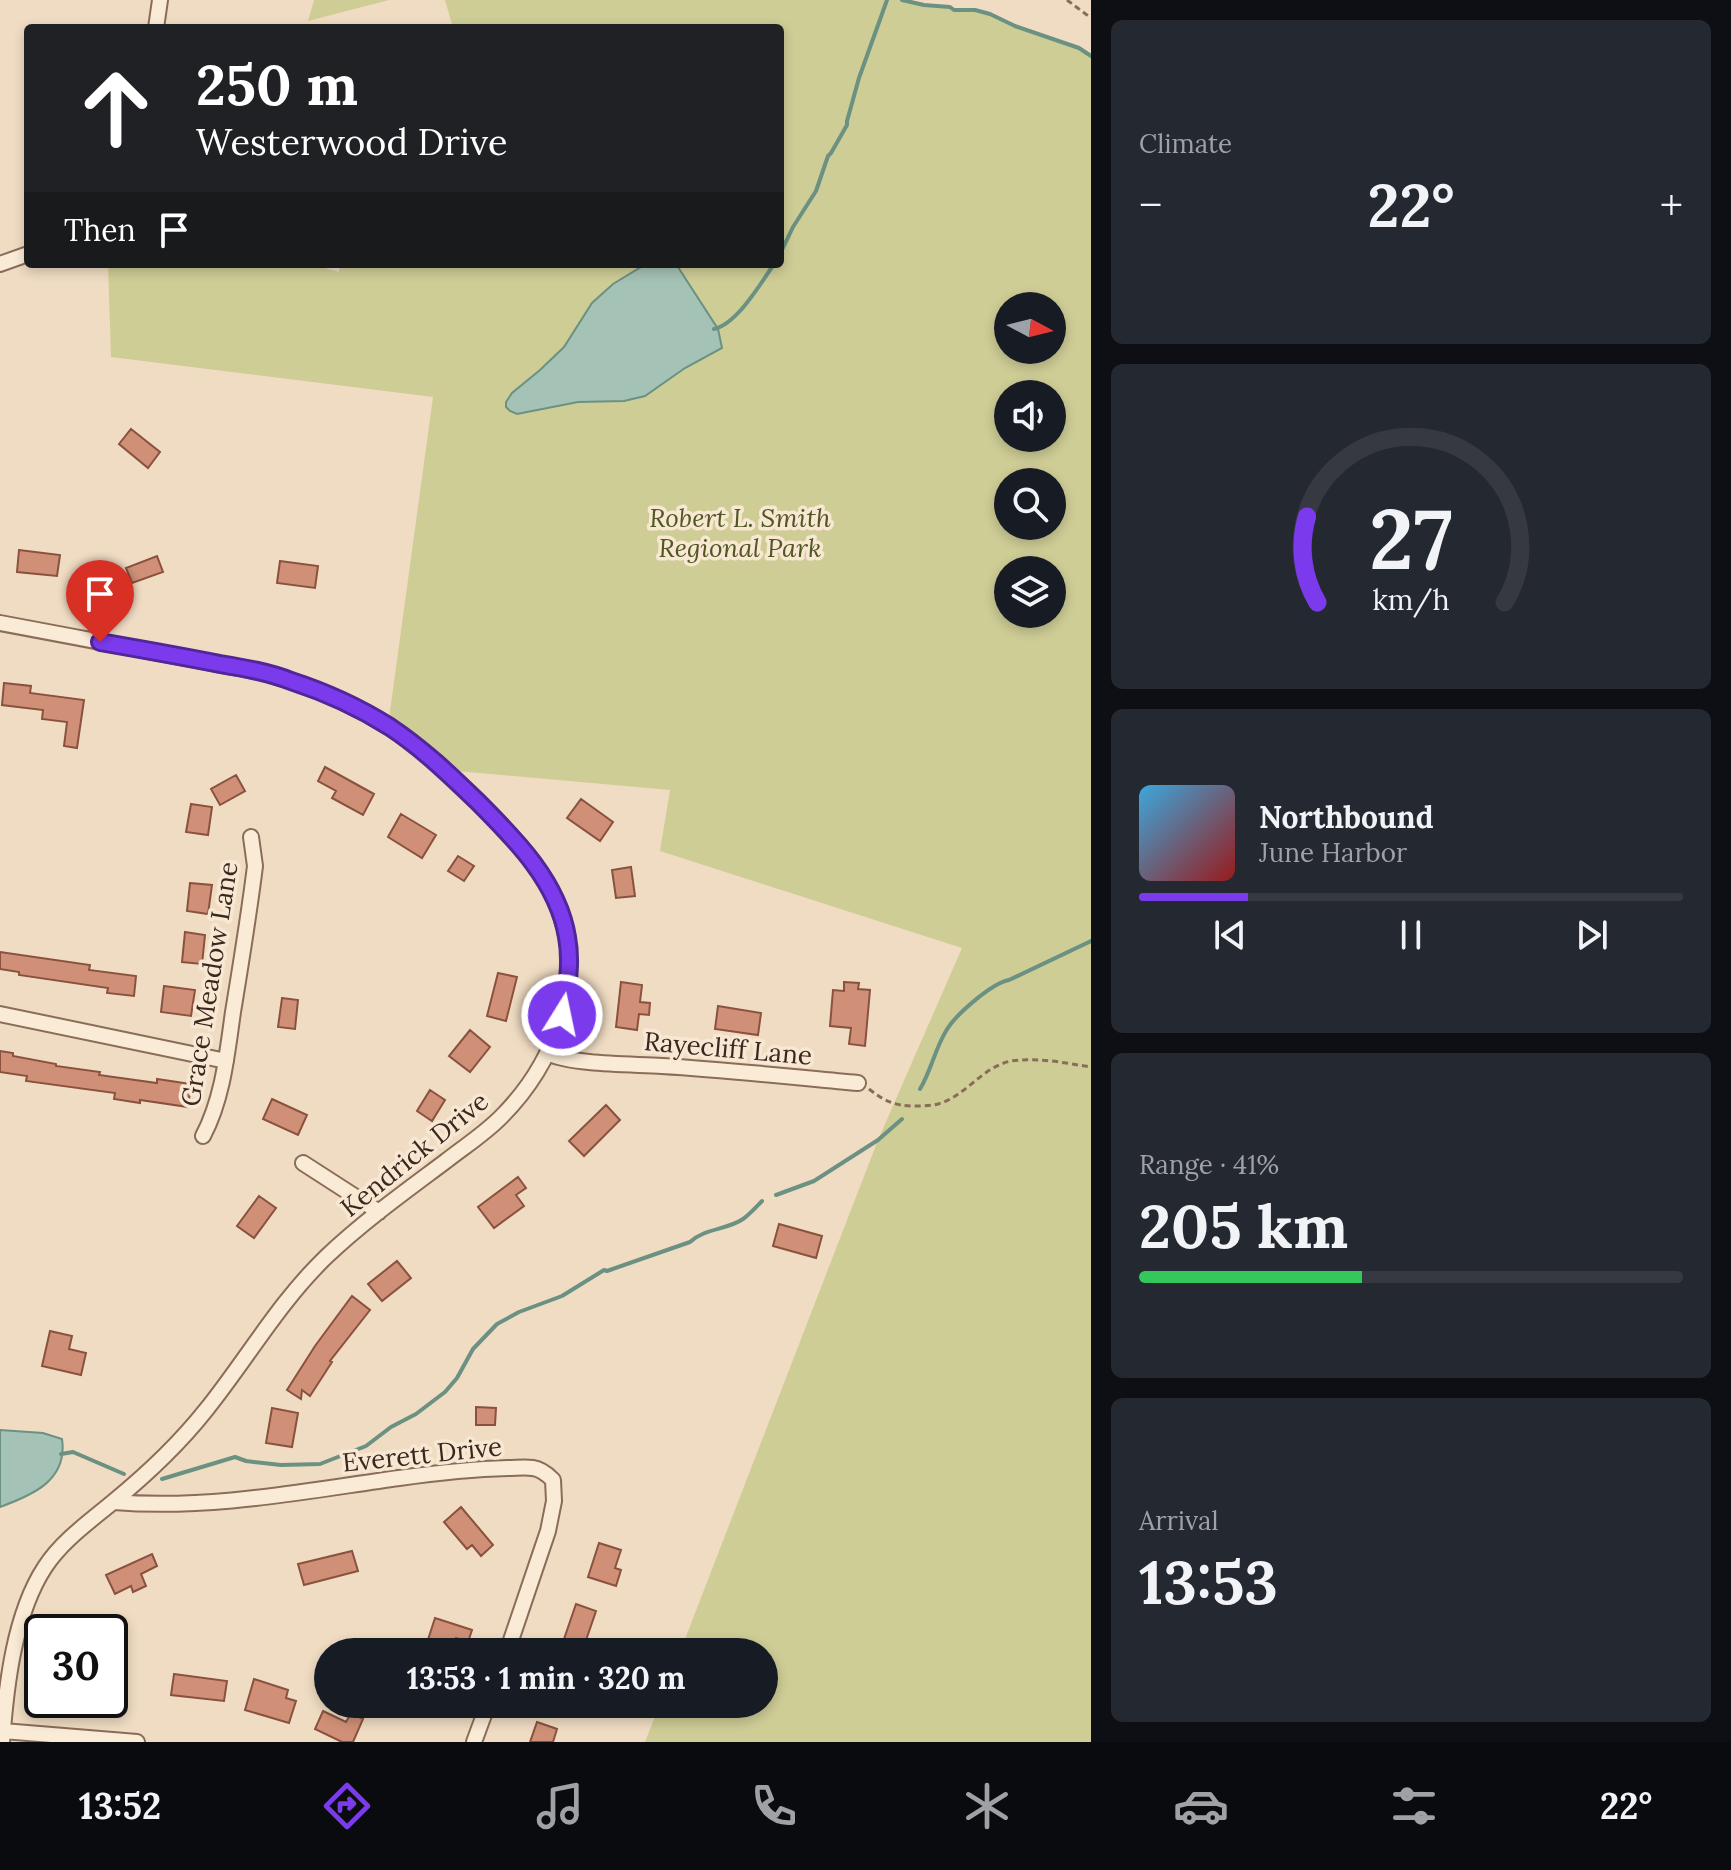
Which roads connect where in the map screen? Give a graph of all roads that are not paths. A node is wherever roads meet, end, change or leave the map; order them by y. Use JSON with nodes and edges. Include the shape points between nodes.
{"nodes":[{"id":1,"x":160,"y":0,"type":"edge"},
{"id":2,"x":157,"y":24,"type":"edge"},
{"id":3,"x":24,"y":255,"type":"edge"},
{"id":4,"x":0,"y":264,"type":"edge"},
{"id":5,"x":0,"y":623,"type":"edge"},
{"id":6,"x":251,"y":837,"type":"dead end"},
{"id":7,"x":0,"y":1014,"type":"edge"},
{"id":8,"x":547,"y":1053,"type":"junction"},
{"id":9,"x":226,"y":1061,"type":"junction"},
{"id":10,"x":858,"y":1083,"type":"road end"},
{"id":11,"x":203,"y":1136,"type":"dead end"},
{"id":12,"x":303,"y":1163,"type":"dead end"},
{"id":13,"x":379,"y":1212,"type":"junction"},
{"id":14,"x":114,"y":1502,"type":"junction"},
{"id":15,"x":512,"y":1638,"type":"edge"},
{"id":16,"x":483,"y":1718,"type":"edge"},
{"id":17,"x":3,"y":1736,"type":"edge"},
{"id":18,"x":137,"y":1742,"type":"edge"},
{"id":19,"x":474,"y":1742,"type":"edge"}],
"edges":[{"from":1,"to":2,"type":"street"},
{"from":3,"to":4,"type":"street"},
{"from":5,"to":8,"type":"street","name":"Kendrick Drive","via":[[289,680],[388,726],[420,748],[527,855],[561,913],[569,976]]},
{"from":6,"to":9,"type":"street","name":"Grace Meadow Lane","via":[[255,866]]},
{"from":7,"to":9,"type":"street"},
{"from":8,"to":10,"type":"street","name":"Rayecliff Lane"},
{"from":8,"to":13,"type":"street","name":"Kendrick Drive","via":[[503,1116]]},
{"from":9,"to":11,"type":"street","name":"Grace Meadow Lane"},
{"from":12,"to":13,"type":"street"},
{"from":13,"to":14,"type":"street","name":"Kendrick Drive","via":[[297,1288],[207,1409]]},
{"from":14,"to":15,"type":"street","name":"Everett Drive","via":[[193,1504],[463,1471],[542,1471],[553,1480],[554,1501]]},
{"from":14,"to":17,"type":"street","name":"Kendrick Drive","via":[[64,1545],[36,1583],[11,1665]]},
{"from":16,"to":19,"type":"street"},
{"from":17,"to":18,"type":"street"}]}
